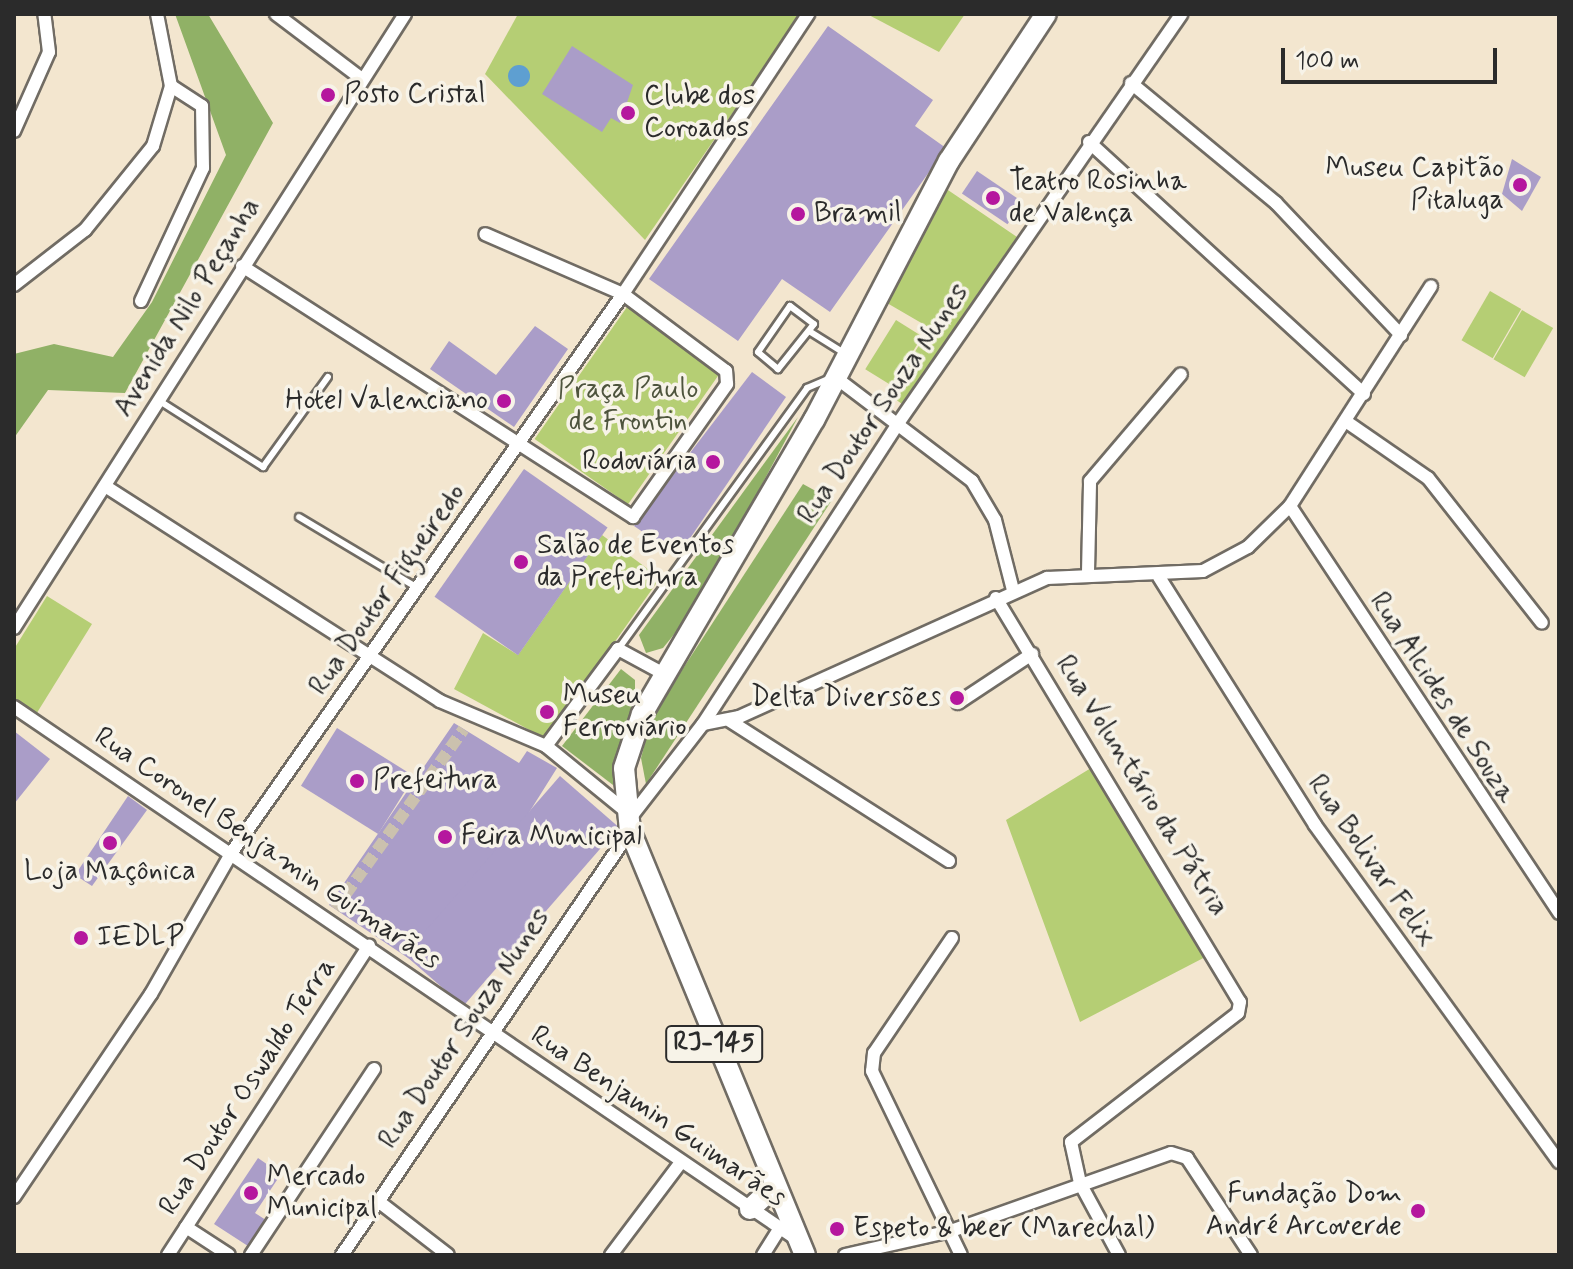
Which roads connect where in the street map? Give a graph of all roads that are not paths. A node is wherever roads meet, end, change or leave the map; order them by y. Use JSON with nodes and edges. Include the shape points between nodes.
{"nodes":[{"id":1,"x":44,"y":14,"type":"edge"},
{"id":2,"x":157,"y":14,"type":"edge"},
{"id":3,"x":276,"y":14,"type":"edge"},
{"id":4,"x":405,"y":14,"type":"edge"},
{"id":5,"x":808,"y":14,"type":"edge"},
{"id":6,"x":1046,"y":14,"type":"edge"},
{"id":7,"x":1181,"y":14,"type":"edge"},
{"id":8,"x":362,"y":79,"type":"junction"},
{"id":9,"x":1131,"y":83,"type":"junction"},
{"id":10,"x":171,"y":86,"type":"junction"},
{"id":11,"x":14,"y":131,"type":"edge"},
{"id":12,"x":1089,"y":142,"type":"junction"},
{"id":13,"x":485,"y":234,"type":"dead end"},
{"id":14,"x":242,"y":266,"type":"junction"},
{"id":15,"x":14,"y":285,"type":"edge"},
{"id":16,"x":1431,"y":286,"type":"dead end"},
{"id":17,"x":623,"y":294,"type":"junction"},
{"id":18,"x":141,"y":301,"type":"dead end"},
{"id":19,"x":809,"y":331,"type":"junction"},
{"id":20,"x":1401,"y":335,"type":"junction"},
{"id":21,"x":846,"y":354,"type":"junction"},
{"id":22,"x":1181,"y":374,"type":"dead end"},
{"id":23,"x":328,"y":377,"type":"dead end"},
{"id":24,"x":835,"y":377,"type":"junction"},
{"id":25,"x":1364,"y":394,"type":"junction"},
{"id":26,"x":158,"y":400,"type":"junction"},
{"id":27,"x":899,"y":422,"type":"junction"},
{"id":28,"x":1347,"y":422,"type":"junction"},
{"id":29,"x":518,"y":446,"type":"junction"},
{"id":30,"x":105,"y":486,"type":"junction"},
{"id":31,"x":1290,"y":506,"type":"junction"},
{"id":32,"x":299,"y":517,"type":"dead end"},
{"id":33,"x":1088,"y":572,"type":"junction"},
{"id":34,"x":1159,"y":577,"type":"junction"},
{"id":35,"x":419,"y":589,"type":"junction"},
{"id":36,"x":1013,"y":590,"type":"junction"},
{"id":37,"x":996,"y":598,"type":"junction"},
{"id":38,"x":1542,"y":623,"type":"dead end"},
{"id":39,"x":14,"y":628,"type":"edge"},
{"id":40,"x":618,"y":649,"type":"junction"},
{"id":41,"x":1032,"y":654,"type":"junction"},
{"id":42,"x":373,"y":656,"type":"junction"},
{"id":43,"x":664,"y":674,"type":"junction"},
{"id":44,"x":958,"y":703,"type":"dead end"},
{"id":45,"x":14,"y":707,"type":"edge"},
{"id":46,"x":472,"y":717,"type":"junction"},
{"id":47,"x":730,"y":721,"type":"junction"},
{"id":48,"x":703,"y":724,"type":"junction"},
{"id":49,"x":464,"y":729,"type":"tunnel mouth"},
{"id":50,"x":546,"y":746,"type":"junction"},
{"id":51,"x":628,"y":822,"type":"junction"},
{"id":52,"x":232,"y":852,"type":"junction"},
{"id":53,"x":949,"y":861,"type":"dead end"},
{"id":54,"x":1559,"y":913,"type":"edge"},
{"id":55,"x":952,"y":938,"type":"dead end"},
{"id":56,"x":369,"y":946,"type":"junction"},
{"id":57,"x":491,"y":1032,"type":"junction"},
{"id":58,"x":374,"y":1069,"type":"dead end"},
{"id":59,"x":681,"y":1162,"type":"junction"},
{"id":60,"x":1559,"y":1162,"type":"edge"},
{"id":61,"x":1080,"y":1183,"type":"junction"},
{"id":62,"x":775,"y":1186,"type":"junction"},
{"id":63,"x":14,"y":1197,"type":"edge"},
{"id":64,"x":378,"y":1201,"type":"junction"},
{"id":65,"x":750,"y":1209,"type":"junction"},
{"id":66,"x":186,"y":1227,"type":"junction"},
{"id":67,"x":779,"y":1229,"type":"junction"},
{"id":68,"x":951,"y":1231,"type":"junction"},
{"id":69,"x":801,"y":1247,"type":"edge"},
{"id":70,"x":168,"y":1255,"type":"edge"},
{"id":71,"x":229,"y":1255,"type":"edge"},
{"id":72,"x":251,"y":1255,"type":"edge"},
{"id":73,"x":342,"y":1255,"type":"edge"},
{"id":74,"x":448,"y":1255,"type":"edge"},
{"id":75,"x":611,"y":1255,"type":"edge"},
{"id":76,"x":763,"y":1255,"type":"edge"},
{"id":77,"x":845,"y":1255,"type":"edge"},
{"id":78,"x":961,"y":1255,"type":"edge"},
{"id":79,"x":1119,"y":1255,"type":"edge"},
{"id":80,"x":1251,"y":1255,"type":"edge"}],
"edges":[{"from":1,"to":11,"type":"street","via":[[49,52]]},
{"from":2,"to":10,"type":"street"},
{"from":3,"to":8,"type":"street"},
{"from":4,"to":8,"type":"street","name":"Avenida Nilo Peçanha"},
{"from":5,"to":17,"type":"street","name":"Rua Doutor Figueiredo"},
{"from":6,"to":21,"type":"main road","number":"RJ-145","via":[[949,161]]},
{"from":7,"to":9,"type":"street","name":"Rua Doutor Souza Nunes"},
{"from":8,"to":14,"type":"street","name":"Avenida Nilo Peçanha"},
{"from":9,"to":12,"type":"street","name":"Rua Doutor Souza Nunes"},
{"from":9,"to":20,"type":"street","via":[[1276,203]]},
{"from":10,"to":15,"type":"street","via":[[153,146],[125,189],[52,261]]},
{"from":10,"to":18,"type":"street","via":[[202,106],[203,168]]},
{"from":12,"to":25,"type":"street"},
{"from":12,"to":27,"type":"street","name":"Rua Doutor Souza Nunes"},
{"from":13,"to":17,"type":"street"},
{"from":14,"to":26,"type":"street","name":"Avenida Nilo Peçanha"},
{"from":14,"to":29,"type":"street"},
{"from":16,"to":20,"type":"street"},
{"from":17,"to":29,"type":"street","name":"Rua Doutor Figueiredo"},
{"from":17,"to":29,"type":"street","via":[[726,371],[727,384],[633,517]]},
{"from":19,"to":19,"type":"lane","via":[[814,322],[790,306],[758,355],[784,367]]},
{"from":19,"to":21,"type":"lane"},
{"from":20,"to":25,"type":"street"},
{"from":21,"to":24,"type":"main road","number":"RJ-145"},
{"from":22,"to":33,"type":"street","via":[[1090,481]]},
{"from":23,"to":26,"type":"lane","via":[[263,467]]},
{"from":24,"to":27,"type":"street"},
{"from":24,"to":40,"type":"lane","via":[[807,388]]},
{"from":24,"to":43,"type":"main road","number":"RJ-145"},
{"from":25,"to":28,"type":"street"},
{"from":26,"to":30,"type":"street","name":"Avenida Nilo Peçanha"},
{"from":27,"to":36,"type":"street","via":[[977,490],[995,520]]},
{"from":27,"to":48,"type":"street","name":"Rua Doutor Souza Nunes"},
{"from":28,"to":31,"type":"street"},
{"from":28,"to":38,"type":"street","via":[[1428,478]]},
{"from":29,"to":35,"type":"street","name":"Rua Doutor Figueiredo"},
{"from":30,"to":39,"type":"street","name":"Avenida Nilo Peçanha"},
{"from":30,"to":42,"type":"street"},
{"from":31,"to":34,"type":"street","via":[[1225,561]]},
{"from":31,"to":54,"type":"street","name":"Rua Alcides de Souza"},
{"from":32,"to":35,"type":"lane"},
{"from":33,"to":34,"type":"street"},
{"from":33,"to":36,"type":"street"},
{"from":34,"to":60,"type":"street","name":"Rua Bolivar Felix","via":[[1315,825]]},
{"from":35,"to":42,"type":"street","name":"Rua Doutor Figueiredo"},
{"from":36,"to":37,"type":"street"},
{"from":37,"to":41,"type":"street","name":"Rua Voluntário da Pátria"},
{"from":37,"to":47,"type":"street"},
{"from":40,"to":43,"type":"street"},
{"from":40,"to":50,"type":"street"},
{"from":41,"to":44,"type":"street"},
{"from":41,"to":61,"type":"street","name":"Rua Voluntário da Pátria","via":[[1240,1002],[1238,1013],[1076,1133],[1070,1149]]},
{"from":42,"to":46,"type":"street"},
{"from":42,"to":52,"type":"street","name":"Rua Doutor Figueiredo"},
{"from":43,"to":51,"type":"main road","number":"RJ-145","via":[[632,737]]},
{"from":45,"to":52,"type":"street","name":"Rua Coronel Benjamin Guimarães"},
{"from":46,"to":49,"type":"street"},
{"from":46,"to":50,"type":"street"},
{"from":47,"to":48,"type":"street"},
{"from":47,"to":53,"type":"street"},
{"from":48,"to":51,"type":"street","name":"Rua Doutor Souza Nunes"},
{"from":50,"to":51,"type":"street"},
{"from":51,"to":57,"type":"street","name":"Rua Doutor Souza Nunes"},
{"from":51,"to":62,"type":"main road","number":"RJ-145"},
{"from":52,"to":56,"type":"street","name":"Rua Coronel Benjamin Guimarães","via":[[332,913]]},
{"from":52,"to":63,"type":"street","name":"Rua Doutor Figueiredo","via":[[151,994]]},
{"from":55,"to":68,"type":"street","via":[[872,1060],[884,1103]]},
{"from":56,"to":57,"type":"street","name":"Rua Coronel Benjamin Guimarães"},
{"from":56,"to":66,"type":"street","name":"Rua Doutor Oswaldo Terra"},
{"from":57,"to":59,"type":"street","name":"Rua Benjamin Guimarães"},
{"from":57,"to":64,"type":"street","name":"Rua Doutor Souza Nunes"},
{"from":58,"to":72,"type":"street"},
{"from":59,"to":65,"type":"street","name":"Rua Benjamin Guimarães"},
{"from":59,"to":75,"type":"street"},
{"from":61,"to":68,"type":"street"},
{"from":61,"to":79,"type":"street"},
{"from":61,"to":80,"type":"street","via":[[1171,1153],[1187,1158]]},
{"from":62,"to":65,"type":"main road"},
{"from":62,"to":69,"type":"main road","number":"RJ-145"},
{"from":64,"to":73,"type":"street","name":"Rua Doutor Souza Nunes"},
{"from":64,"to":74,"type":"street"},
{"from":65,"to":67,"type":"street","name":"Rua Benjamin Guimarães"},
{"from":66,"to":70,"type":"street","name":"Rua Doutor Oswaldo Terra"},
{"from":66,"to":71,"type":"street"},
{"from":67,"to":69,"type":"street","name":"Rua Benjamin Guimarães"},
{"from":67,"to":76,"type":"street"},
{"from":68,"to":77,"type":"street"},
{"from":68,"to":78,"type":"street"}]}
